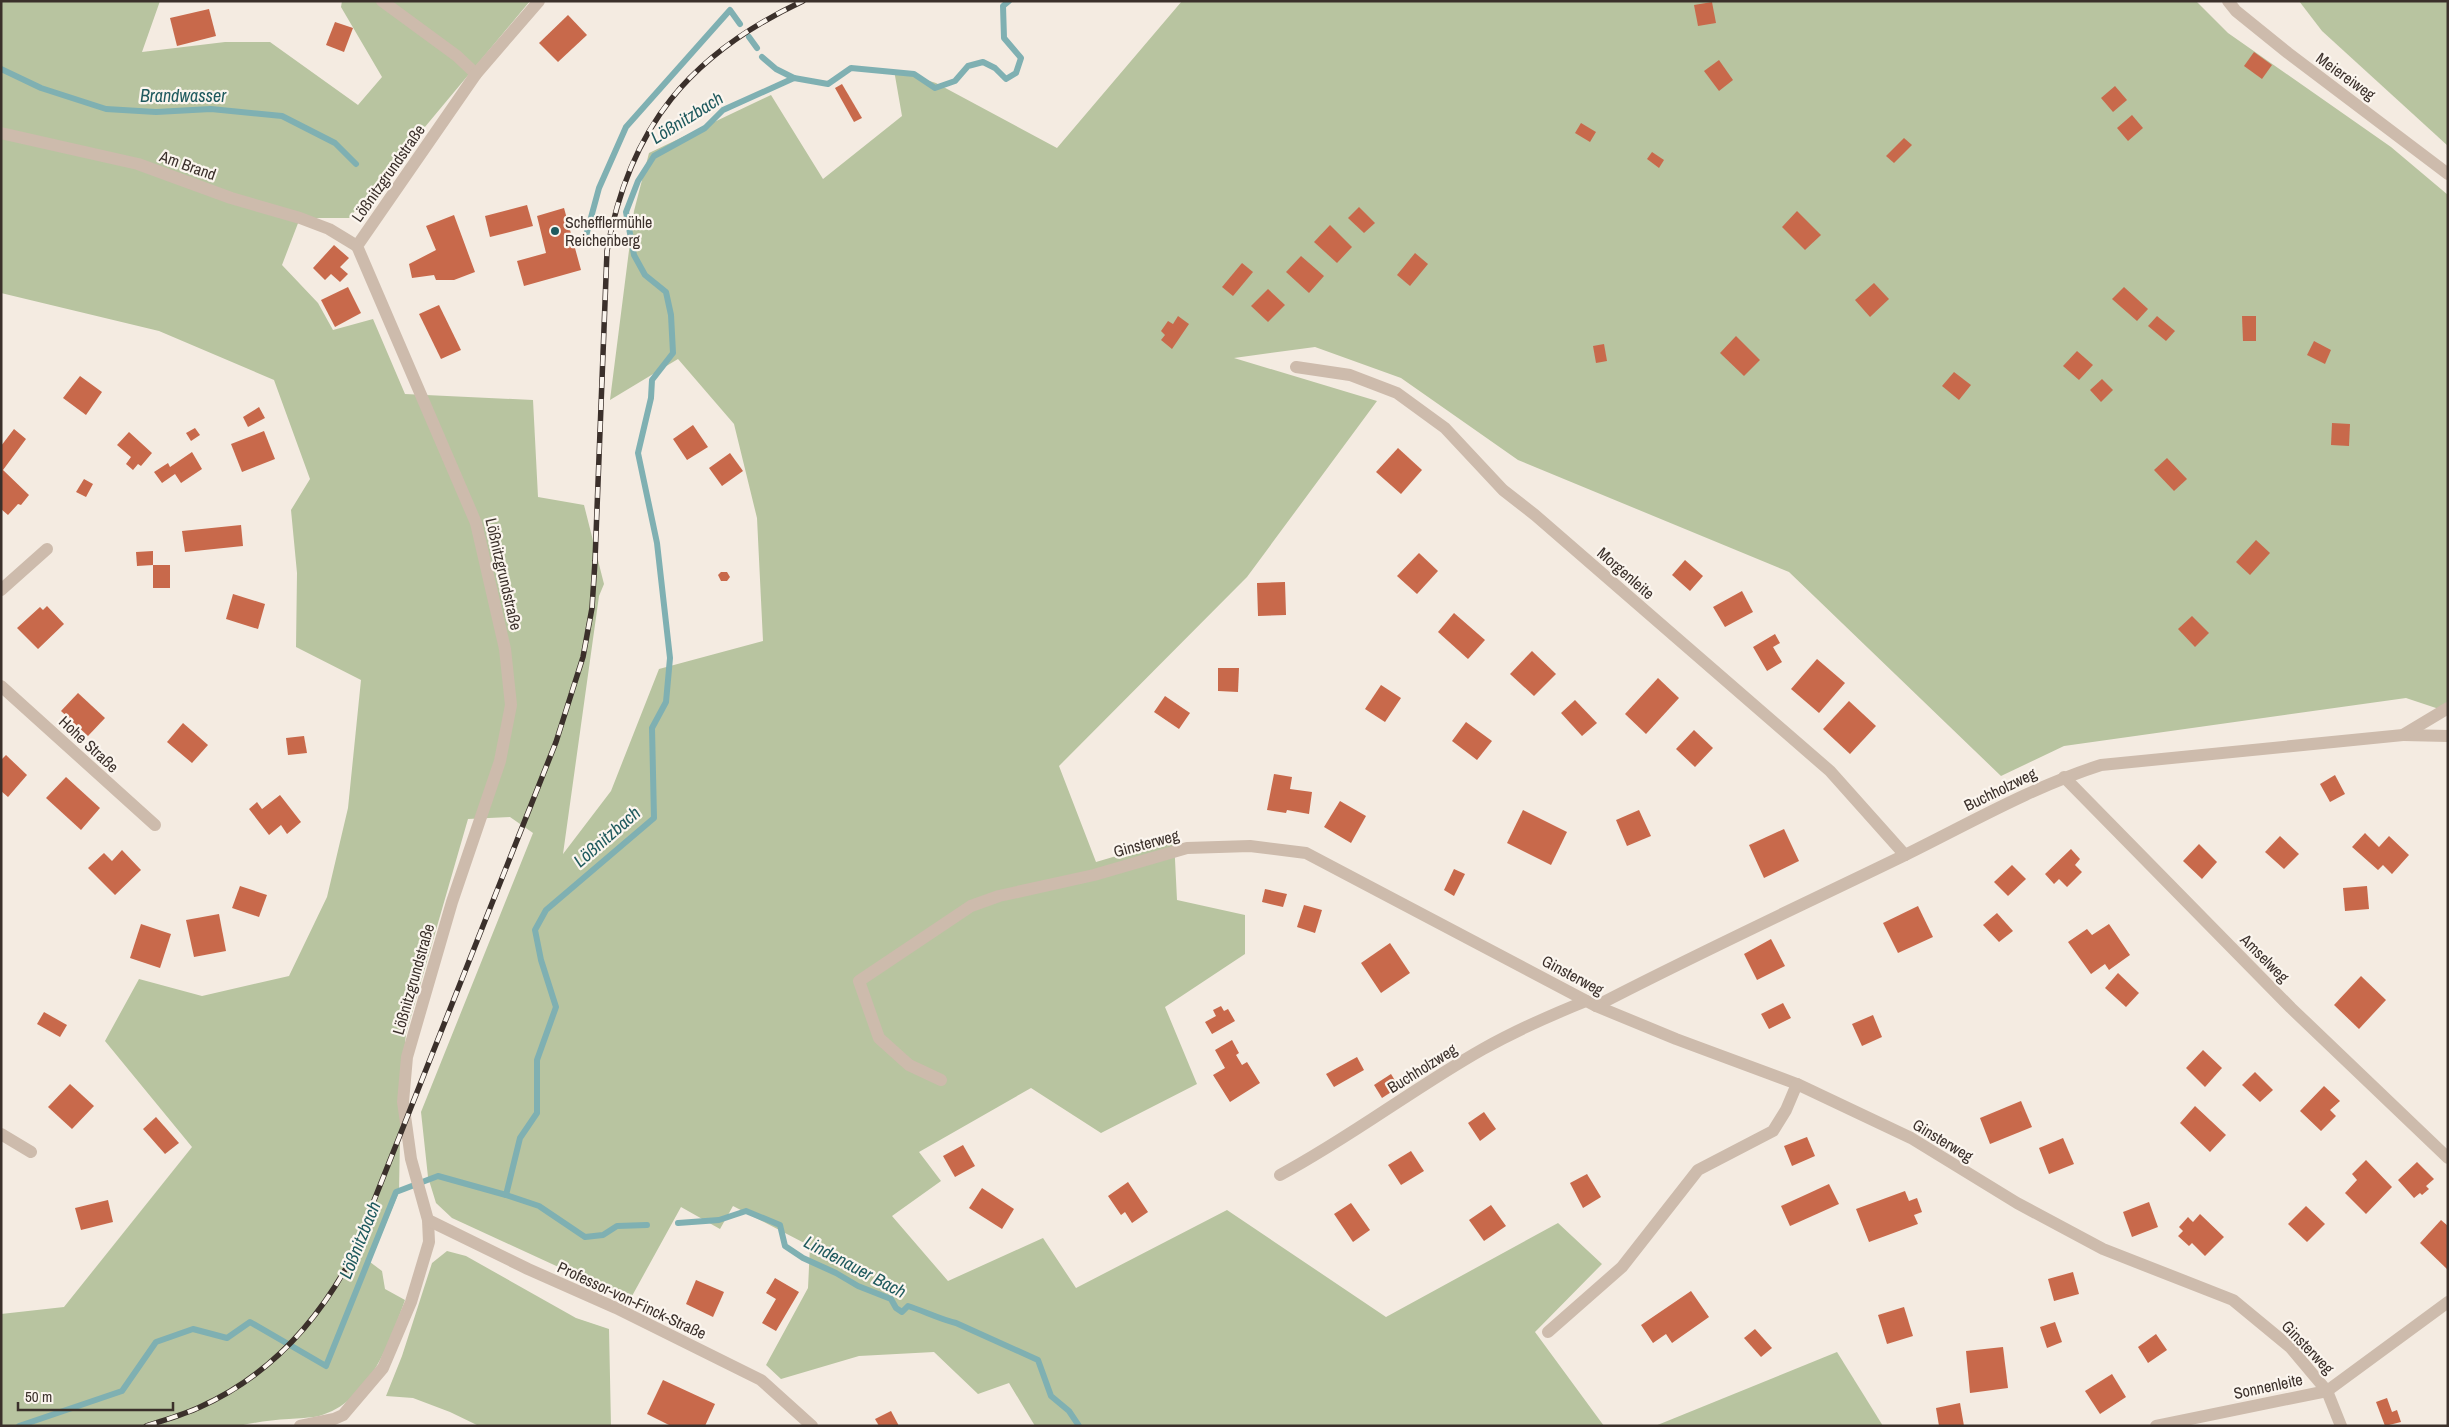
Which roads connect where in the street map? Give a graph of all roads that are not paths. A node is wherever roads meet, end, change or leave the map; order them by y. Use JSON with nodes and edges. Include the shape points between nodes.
{"nodes":[{"id":1,"x":382,"y":1,"type":"edge"},
{"id":2,"x":538,"y":1,"type":"edge"},
{"id":3,"x":2228,"y":1,"type":"edge"},
{"id":4,"x":476,"y":74,"type":"junction"},
{"id":5,"x":1,"y":133,"type":"edge"},
{"id":6,"x":2448,"y":174,"type":"edge"},
{"id":7,"x":357,"y":246,"type":"junction"},
{"id":8,"x":1296,"y":368,"type":"dead end"},
{"id":9,"x":47,"y":549,"type":"dead end"},
{"id":10,"x":1,"y":590,"type":"edge"},
{"id":11,"x":1,"y":686,"type":"edge"},
{"id":12,"x":2448,"y":708,"type":"edge"},
{"id":13,"x":2404,"y":735,"type":"junction"},
{"id":14,"x":2448,"y":736,"type":"edge"},
{"id":15,"x":2064,"y":777,"type":"junction"},
{"id":16,"x":155,"y":825,"type":"dead end"},
{"id":17,"x":1905,"y":855,"type":"junction"},
{"id":18,"x":1591,"y":1003,"type":"junction"},
{"id":19,"x":941,"y":1080,"type":"dead end"},
{"id":20,"x":1797,"y":1084,"type":"junction"},
{"id":21,"x":1,"y":1134,"type":"edge"},
{"id":22,"x":31,"y":1152,"type":"dead end"},
{"id":23,"x":2448,"y":1158,"type":"edge"},
{"id":24,"x":1280,"y":1174,"type":"dead end"},
{"id":25,"x":428,"y":1220,"type":"junction"},
{"id":26,"x":2448,"y":1302,"type":"edge"},
{"id":27,"x":1548,"y":1332,"type":"dead end"},
{"id":28,"x":2327,"y":1391,"type":"junction"},
{"id":29,"x":300,"y":1426,"type":"edge"},
{"id":30,"x":812,"y":1426,"type":"edge"},
{"id":31,"x":2156,"y":1426,"type":"edge"},
{"id":32,"x":2341,"y":1426,"type":"edge"}],
"edges":[{"from":1,"to":4,"type":"street","via":[[457,56]]},
{"from":2,"to":4,"type":"street","name":"Lößnitzgrundstraße"},
{"from":3,"to":6,"type":"street","name":"Meiereiweg","via":[[2288,53]]},
{"from":4,"to":7,"type":"street","name":"Lößnitzgrundstraße"},
{"from":5,"to":7,"type":"street","name":"Am Brand","via":[[138,164],[232,198],[300,218],[329,229]]},
{"from":7,"to":25,"type":"street","name":"Lößnitzgrundstraße","via":[[368,265],[476,523],[504,649],[511,705],[500,762],[452,902],[407,1057],[403,1102],[411,1159]]},
{"from":8,"to":17,"type":"street","name":"Morgenleite","via":[[1350,375],[1398,393],[1445,428],[1503,490],[1830,771]]},
{"from":9,"to":10,"type":"street"},
{"from":11,"to":16,"type":"street","name":"Hohe Straße"},
{"from":12,"to":13,"type":"street","name":"Buchholzweg"},
{"from":13,"to":14,"type":"street"},
{"from":13,"to":15,"type":"street","name":"Buchholzweg","via":[[2101,766]]},
{"from":15,"to":17,"type":"street","name":"Buchholzweg"},
{"from":15,"to":23,"type":"street","name":"Amselweg","via":[[2291,1008]]},
{"from":17,"to":18,"type":"street","name":"Buchholzweg"},
{"from":18,"to":19,"type":"street","name":"Ginsterweg","via":[[1306,853],[1250,846],[1187,848],[971,906],[859,981],[879,1038],[909,1065]]},
{"from":18,"to":20,"type":"street","name":"Ginsterweg"},
{"from":18,"to":24,"type":"street","name":"Buchholzweg","via":[[1537,1021],[1483,1049],[1325,1150]]},
{"from":20,"to":27,"type":"street","via":[[1773,1131],[1698,1170],[1622,1268]]},
{"from":20,"to":28,"type":"street","name":"Ginsterweg","via":[[1911,1138],[2016,1203],[2103,1249],[2233,1300],[2290,1347]]},
{"from":21,"to":22,"type":"street"},
{"from":25,"to":29,"type":"street","name":"Lößnitzgrundstraße","via":[[428,1242],[411,1302],[383,1368],[343,1414]]},
{"from":25,"to":30,"type":"street","name":"Professor-von-Finck-Straße","via":[[761,1380]]},
{"from":26,"to":28,"type":"street","name":"Sonnenleite"},
{"from":28,"to":31,"type":"street","name":"Sonnenleite"},
{"from":28,"to":32,"type":"street","name":"Ginsterweg"}]}
